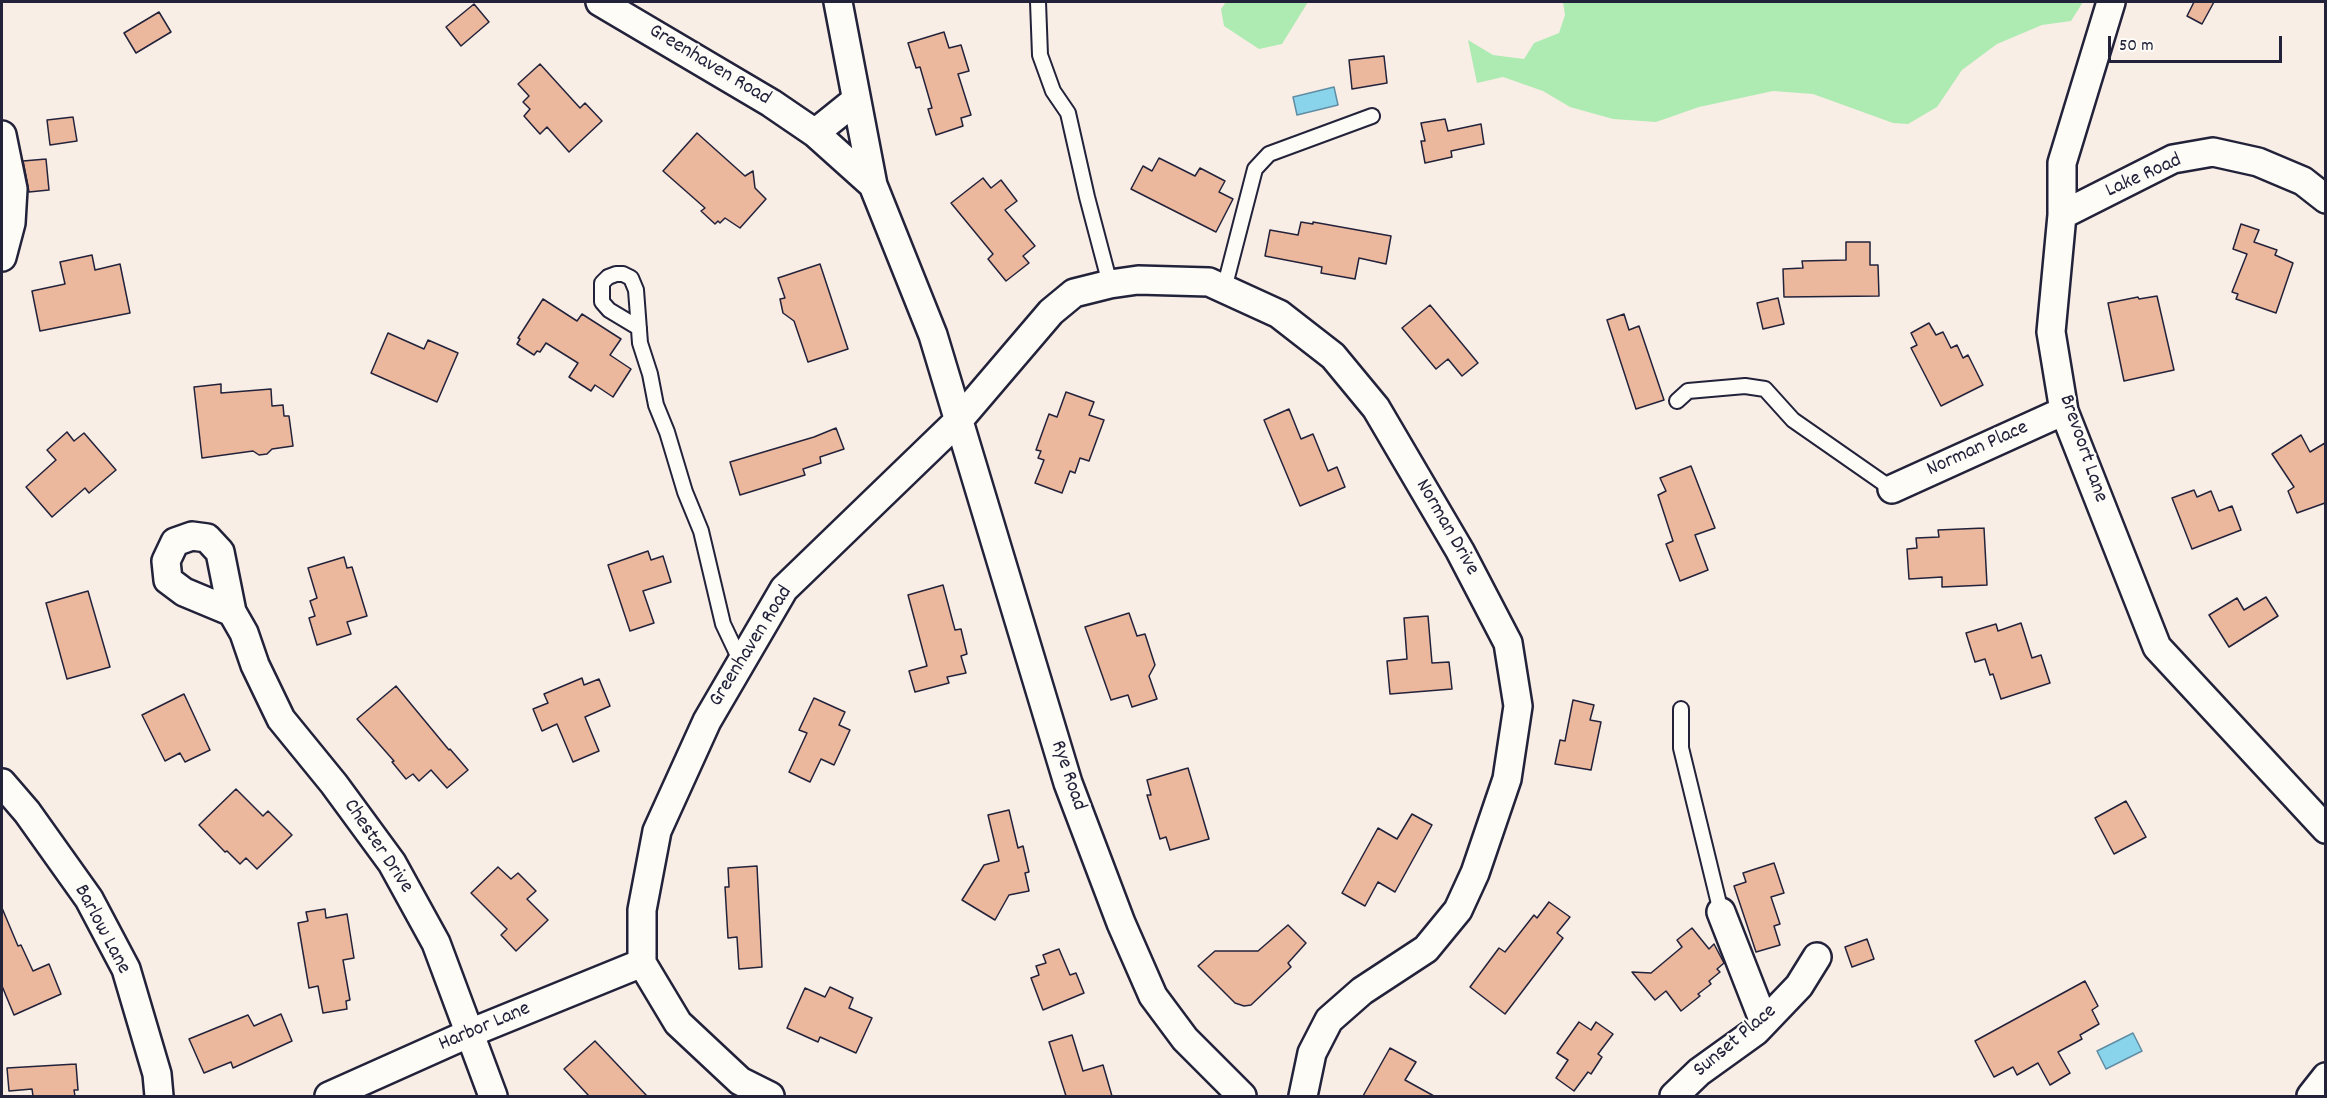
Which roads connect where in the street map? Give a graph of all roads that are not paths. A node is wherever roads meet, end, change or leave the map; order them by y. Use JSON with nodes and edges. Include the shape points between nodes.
{"nodes":[{"id":1,"x":600,"y":2,"type":"edge"},
{"id":2,"x":838,"y":2,"type":"edge"},
{"id":3,"x":1038,"y":2,"type":"edge"},
{"id":4,"x":2111,"y":2,"type":"edge"},
{"id":5,"x":846,"y":109,"type":"junction"},
{"id":6,"x":1372,"y":116,"type":"dead end"},
{"id":7,"x":815,"y":134,"type":"junction"},
{"id":8,"x":2,"y":135,"type":"edge"},
{"id":9,"x":873,"y":186,"type":"junction"},
{"id":10,"x":2325,"y":200,"type":"edge"},
{"id":11,"x":2062,"y":215,"type":"junction"},
{"id":12,"x":2,"y":257,"type":"edge"},
{"id":13,"x":1110,"y":284,"type":"junction"},
{"id":14,"x":1224,"y":289,"type":"junction"},
{"id":15,"x":639,"y":328,"type":"dead end"},
{"id":16,"x":1677,"y":401,"type":"dead end"},
{"id":17,"x":2064,"y":411,"type":"junction"},
{"id":18,"x":958,"y":422,"type":"junction"},
{"id":19,"x":1892,"y":489,"type":"joint"},
{"id":20,"x":232,"y":612,"type":"dead end"},
{"id":21,"x":741,"y":662,"type":"junction"},
{"id":22,"x":1681,"y":709,"type":"dead end"},
{"id":23,"x":2,"y":783,"type":"edge"},
{"id":24,"x":2323,"y":823,"type":"edge"},
{"id":25,"x":1721,"y":912,"type":"joint"},
{"id":26,"x":1817,"y":957,"type":"dead end"},
{"id":27,"x":642,"y":963,"type":"junction"},
{"id":28,"x":1764,"y":1022,"type":"junction"},
{"id":29,"x":470,"y":1033,"type":"junction"},
{"id":30,"x":2325,"y":1077,"type":"edge"},
{"id":31,"x":159,"y":1096,"type":"edge"},
{"id":32,"x":329,"y":1096,"type":"edge"},
{"id":33,"x":493,"y":1096,"type":"edge"},
{"id":34,"x":770,"y":1096,"type":"edge"},
{"id":35,"x":1242,"y":1096,"type":"edge"},
{"id":36,"x":1303,"y":1096,"type":"edge"},
{"id":37,"x":1674,"y":1096,"type":"edge"},
{"id":38,"x":2311,"y":1096,"type":"edge"}],
"edges":[{"from":1,"to":7,"type":"street","name":"Greenhaven Road","via":[[771,103]]},
{"from":2,"to":5,"type":"street"},
{"from":3,"to":13,"type":"lane","via":[[1040,55],[1053,91],[1068,112]]},
{"from":4,"to":11,"type":"street","name":"Brevoort Lane","via":[[2062,163]]},
{"from":5,"to":7,"type":"street"},
{"from":5,"to":9,"type":"street"},
{"from":6,"to":14,"type":"lane","via":[[1269,154],[1255,169]]},
{"from":7,"to":9,"type":"street","name":"Greenhaven Road"},
{"from":8,"to":12,"type":"street","via":[[14,189]]},
{"from":9,"to":18,"type":"street","name":"Greenhaven Road","via":[[933,335]]},
{"from":10,"to":11,"type":"street","name":"Lake Road","via":[[2303,181],[2258,162],[2213,152],[2174,159]]},
{"from":11,"to":17,"type":"street","name":"Brevoort Lane","via":[[2051,332]]},
{"from":13,"to":14,"type":"street","name":"Norman Drive","via":[[1138,280],[1209,282]]},
{"from":13,"to":18,"type":"street","name":"Norman Drive","via":[[1074,293],[1051,312]]},
{"from":14,"to":36,"type":"street","name":"Norman Drive","via":[[1279,314],[1333,356],[1376,408],[1460,551],[1508,643],[1518,706],[1506,779],[1475,873],[1458,910],[1426,949],[1362,992],[1329,1020],[1312,1053]]},
{"from":15,"to":21,"type":"lane","via":[[656,405],[701,531],[723,624]]},
{"from":16,"to":19,"type":"lane","via":[[1688,391],[1745,386],[1765,389],[1793,420]]},
{"from":17,"to":19,"type":"street","name":"Norman Place"},
{"from":17,"to":24,"type":"street","name":"Brevoort Lane","via":[[2157,647]]},
{"from":18,"to":21,"type":"street","name":"Greenhaven Road","via":[[784,589]]},
{"from":18,"to":35,"type":"street","name":"Rye Road","via":[[1068,783],[1121,923],[1153,996],[1185,1039]]},
{"from":20,"to":29,"type":"street","name":"Chester Drive","via":[[281,718],[392,863],[436,943]]},
{"from":21,"to":27,"type":"street","name":"Greenhaven Road","via":[[707,721],[657,831],[642,910]]},
{"from":22,"to":25,"type":"lane","via":[[1681,748]]},
{"from":23,"to":31,"type":"street","name":"Barlow Lane","via":[[89,900],[126,969],[157,1074]]},
{"from":25,"to":28,"type":"street"},
{"from":26,"to":28,"type":"street","name":"Sunset Place","via":[[1799,986]]},
{"from":27,"to":29,"type":"street","name":"Harbor Lane"},
{"from":27,"to":34,"type":"street","via":[[678,1023],[740,1081]]},
{"from":28,"to":37,"type":"street","name":"Sunset Place"},
{"from":29,"to":32,"type":"street","name":"Harbor Lane"},
{"from":29,"to":33,"type":"street","name":"Chester Drive"},
{"from":30,"to":38,"type":"street"}]}
